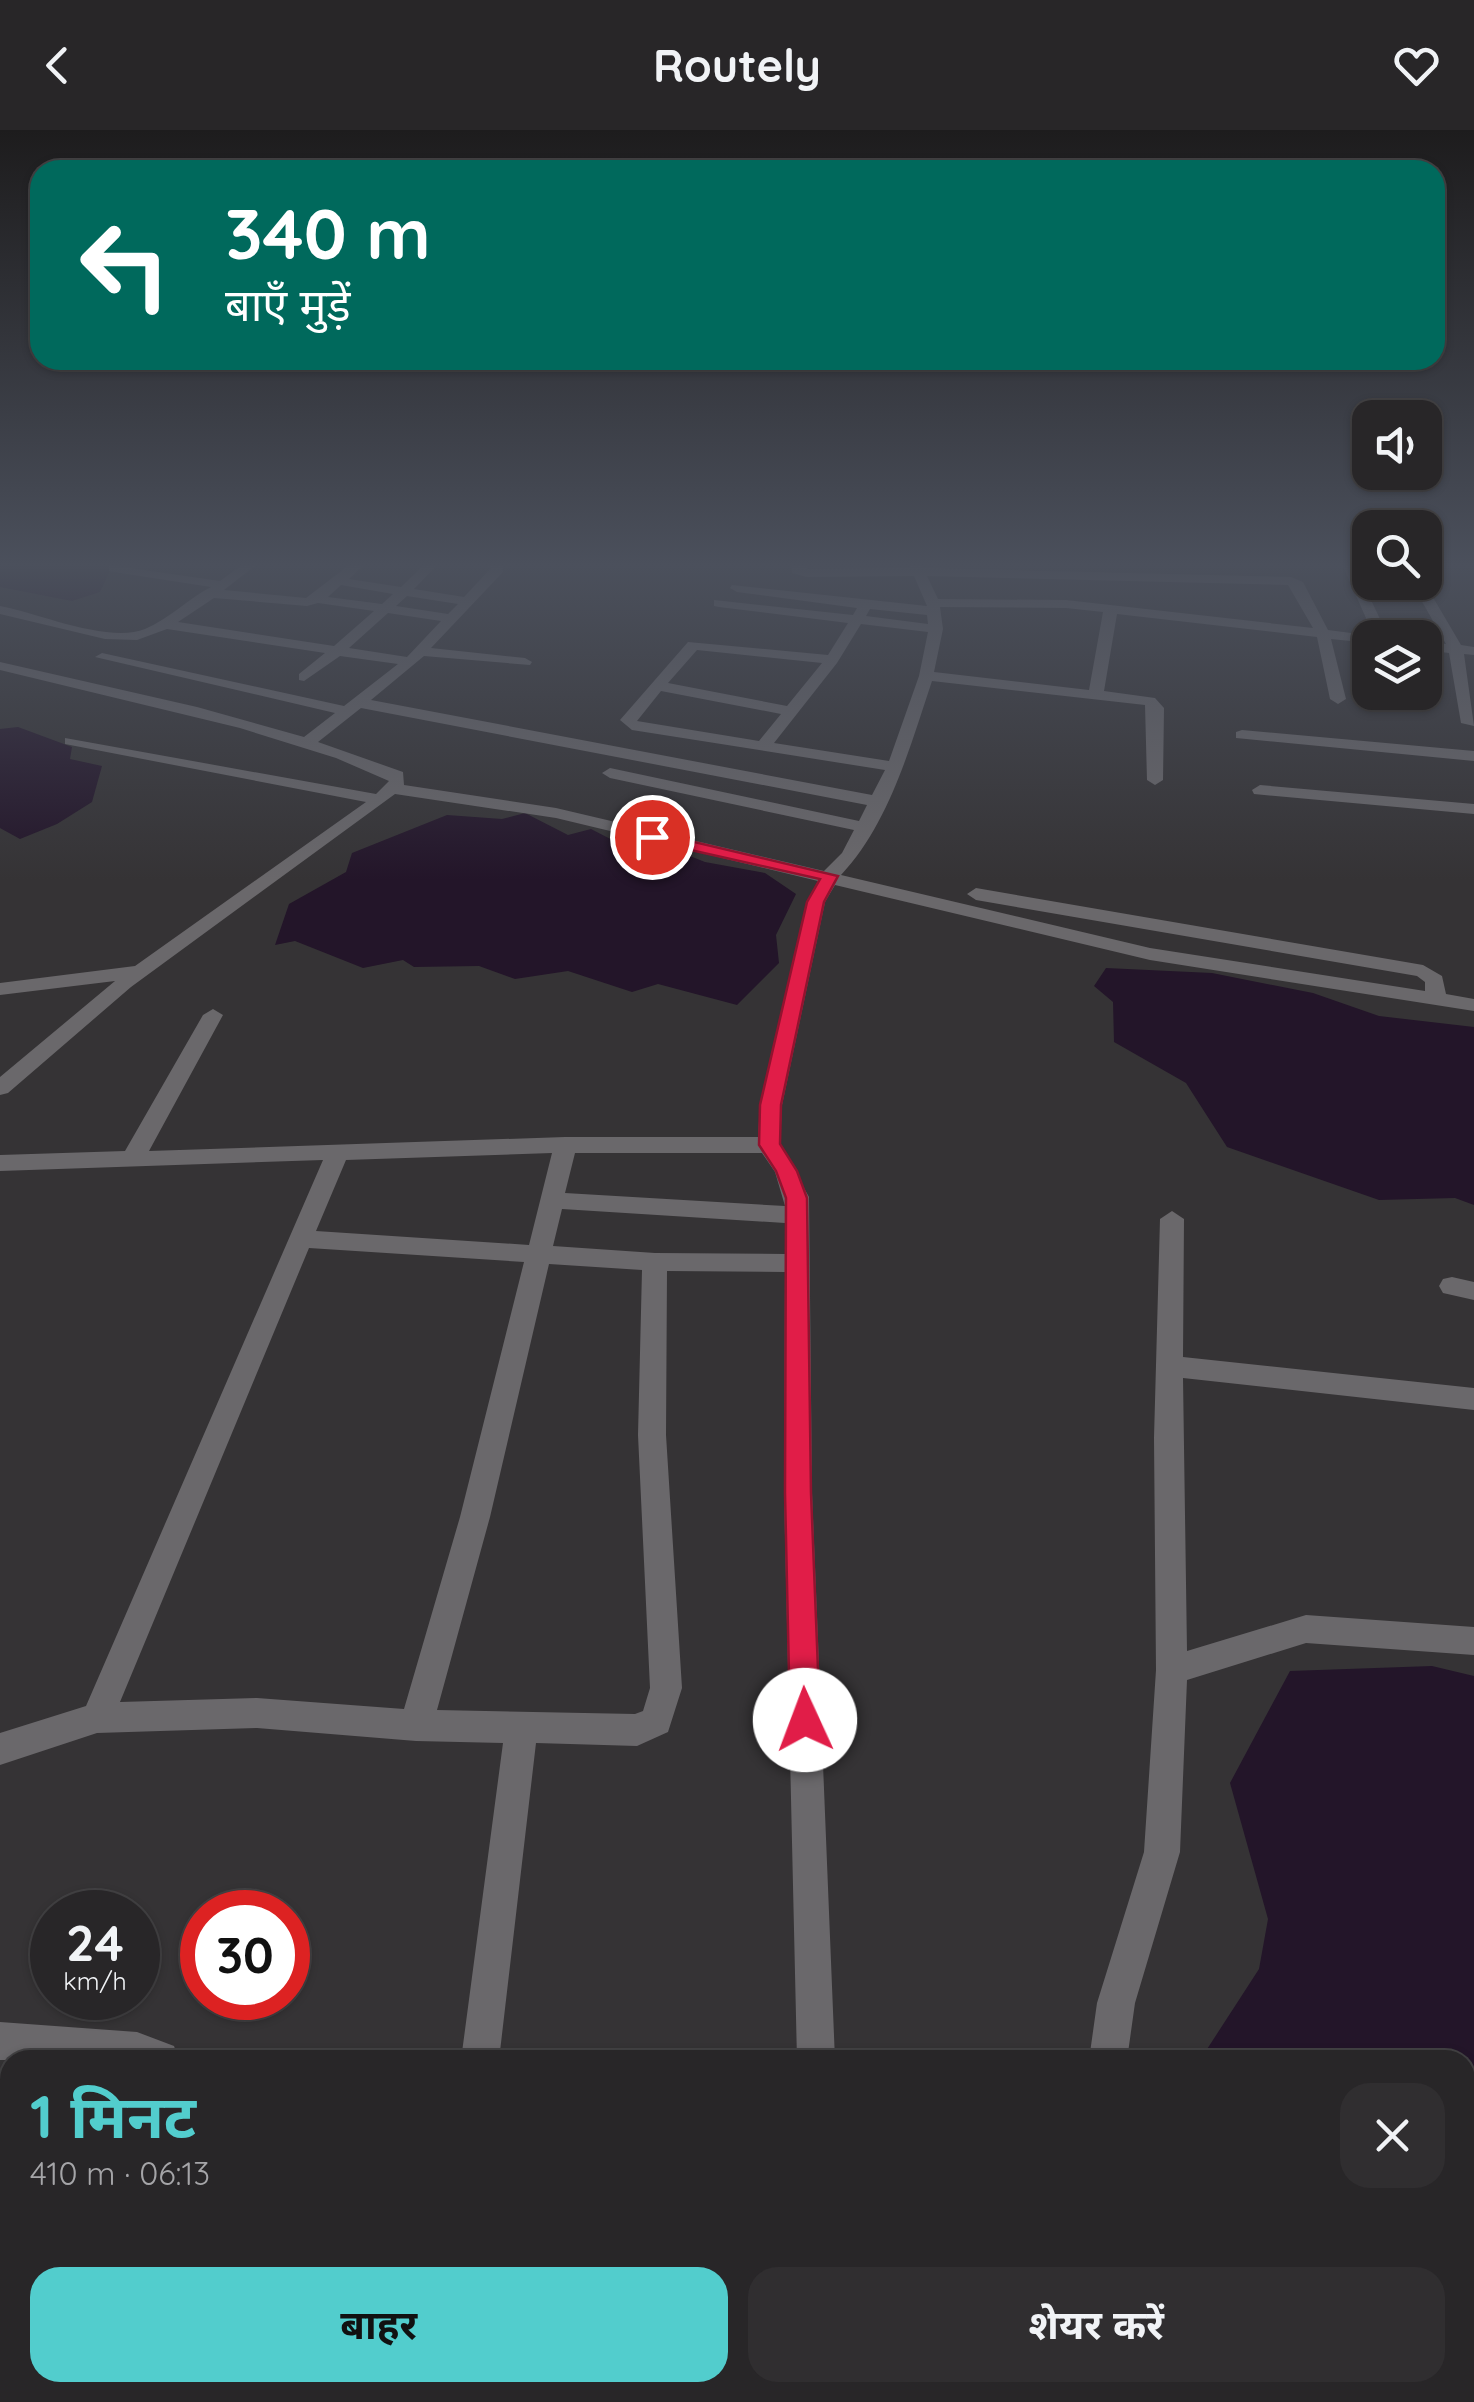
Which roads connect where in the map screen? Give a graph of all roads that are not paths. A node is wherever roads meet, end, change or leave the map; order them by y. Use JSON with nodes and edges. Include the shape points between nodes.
{"nodes":[{"id":1,"x":9,"y":668,"type":"edge"},
{"id":2,"x":167,"y":668,"type":"edge"},
{"id":3,"x":315,"y":668,"type":"edge"},
{"id":4,"x":401,"y":668,"type":"edge"},
{"id":5,"x":672,"y":668,"type":"edge"},
{"id":6,"x":826,"y":668,"type":"edge"},
{"id":7,"x":928,"y":668,"type":"edge"},
{"id":8,"x":1100,"y":668,"type":"edge"},
{"id":9,"x":1331,"y":668,"type":"edge"},
{"id":10,"x":1459,"y":668,"type":"edge"},
{"id":11,"x":926,"y":676,"type":"junction"},
{"id":12,"x":304,"y":677,"type":"dead end"},
{"id":13,"x":658,"y":686,"type":"junction"},
{"id":14,"x":1096,"y":694,"type":"junction"},
{"id":15,"x":1338,"y":699,"type":"dead end"},
{"id":16,"x":363,"y":701,"type":"junction"},
{"id":17,"x":791,"y":711,"type":"junction"},
{"id":18,"x":1469,"y":723,"type":"dead end"},
{"id":19,"x":1242,"y":735,"type":"dead end"},
{"id":20,"x":71,"y":740,"type":"dead end"},
{"id":21,"x":309,"y":741,"type":"junction"},
{"id":22,"x":765,"y":744,"type":"junction"},
{"id":23,"x":1474,"y":756,"type":"edge"},
{"id":24,"x":895,"y":767,"type":"junction"},
{"id":25,"x":610,"y":773,"type":"dead end"},
{"id":26,"x":1156,"y":780,"type":"dead end"},
{"id":27,"x":1260,"y":790,"type":"dead end"},
{"id":28,"x":388,"y":794,"type":"junction"},
{"id":29,"x":875,"y":803,"type":"junction"},
{"id":30,"x":1474,"y":810,"type":"edge"},
{"id":31,"x":830,"y":876,"type":"junction"},
{"id":32,"x":972,"y":893,"type":"dead end"},
{"id":33,"x":140,"y":971,"type":"junction"},
{"id":34,"x":0,"y":989,"type":"edge"},
{"id":35,"x":1436,"y":998,"type":"junction"},
{"id":36,"x":1474,"y":1006,"type":"edge"},
{"id":37,"x":213,"y":1015,"type":"dead end"},
{"id":38,"x":0,"y":1088,"type":"edge"},
{"id":39,"x":565,"y":1144,"type":"junction"},
{"id":40,"x":769,"y":1145,"type":"junction"},
{"id":41,"x":338,"y":1152,"type":"junction"},
{"id":42,"x":133,"y":1158,"type":"junction"},
{"id":43,"x":0,"y":1163,"type":"edge"},
{"id":44,"x":551,"y":1200,"type":"junction"},
{"id":45,"x":797,"y":1216,"type":"junction"},
{"id":46,"x":1172,"y":1219,"type":"dead end"},
{"id":47,"x":302,"y":1240,"type":"junction"},
{"id":48,"x":538,"y":1254,"type":"junction"},
{"id":49,"x":655,"y":1262,"type":"junction"},
{"id":50,"x":797,"y":1263,"type":"junction"},
{"id":51,"x":1171,"y":1366,"type":"junction"},
{"id":52,"x":1474,"y":1399,"type":"edge"},
{"id":53,"x":1474,"y":1641,"type":"edge"},
{"id":54,"x":1172,"y":1670,"type":"junction"},
{"id":55,"x":98,"y":1718,"type":"junction"},
{"id":56,"x":416,"y":1725,"type":"junction"},
{"id":57,"x":521,"y":1727,"type":"junction"},
{"id":58,"x":0,"y":1749,"type":"edge"},
{"id":59,"x":0,"y":2041,"type":"edge"},
{"id":60,"x":122,"y":2050,"type":"edge"},
{"id":61,"x":481,"y":2050,"type":"edge"},
{"id":62,"x":816,"y":2050,"type":"edge"},
{"id":63,"x":1109,"y":2050,"type":"edge"}],
"edges":[{"from":1,"to":21,"type":"street"},
{"from":2,"to":16,"type":"street"},
{"from":3,"to":12,"type":"street"},
{"from":4,"to":16,"type":"street"},
{"from":5,"to":13,"type":"street"},
{"from":6,"to":17,"type":"street"},
{"from":7,"to":11,"type":"street"},
{"from":8,"to":14,"type":"street"},
{"from":9,"to":15,"type":"street"},
{"from":10,"to":18,"type":"street"},
{"from":11,"to":14,"type":"street"},
{"from":11,"to":24,"type":"street"},
{"from":13,"to":17,"type":"street"},
{"from":13,"to":22,"type":"street","via":[[629,722]]},
{"from":14,"to":26,"type":"street","via":[[1154,703]]},
{"from":16,"to":21,"type":"street"},
{"from":16,"to":29,"type":"street"},
{"from":17,"to":22,"type":"street"},
{"from":19,"to":23,"type":"street"},
{"from":20,"to":28,"type":"street","via":[[151,762]]},
{"from":21,"to":28,"type":"street","via":[[397,776]]},
{"from":22,"to":24,"type":"street"},
{"from":24,"to":29,"type":"street"},
{"from":25,"to":29,"type":"street"},
{"from":27,"to":30,"type":"street"},
{"from":28,"to":31,"type":"street","via":[[556,814]]},
{"from":28,"to":33,"type":"street"},
{"from":29,"to":31,"type":"street","via":[[850,855]]},
{"from":31,"to":35,"type":"street","via":[[1150,954]]},
{"from":31,"to":40,"type":"street","via":[[816,902],[770,1105]]},
{"from":32,"to":35,"type":"street","via":[[1423,971],[1434,980]]},
{"from":33,"to":34,"type":"street"},
{"from":33,"to":38,"type":"street"},
{"from":35,"to":36,"type":"street"},
{"from":37,"to":42,"type":"street"},
{"from":39,"to":40,"type":"street"},
{"from":39,"to":41,"type":"street"},
{"from":39,"to":44,"type":"street"},
{"from":40,"to":45,"type":"street","via":[[792,1184]]},
{"from":41,"to":42,"type":"street"},
{"from":41,"to":47,"type":"street"},
{"from":42,"to":43,"type":"street"},
{"from":44,"to":45,"type":"street"},
{"from":44,"to":48,"type":"street"},
{"from":45,"to":50,"type":"street"},
{"from":46,"to":51,"type":"street"},
{"from":47,"to":48,"type":"street"},
{"from":47,"to":55,"type":"street"},
{"from":48,"to":49,"type":"street"},
{"from":48,"to":56,"type":"street"},
{"from":49,"to":50,"type":"street"},
{"from":49,"to":57,"type":"street","via":[[652,1435],[662,1709],[656,1721],[637,1730]]},
{"from":50,"to":62,"type":"street"},
{"from":51,"to":52,"type":"street"},
{"from":51,"to":54,"type":"street"},
{"from":53,"to":54,"type":"street","via":[[1306,1629]]},
{"from":54,"to":63,"type":"street","via":[[1162,1852],[1116,2003]]},
{"from":55,"to":56,"type":"street","via":[[257,1713]]},
{"from":55,"to":58,"type":"street"},
{"from":56,"to":57,"type":"street"},
{"from":57,"to":61,"type":"street"},
{"from":59,"to":60,"type":"street"}]}
